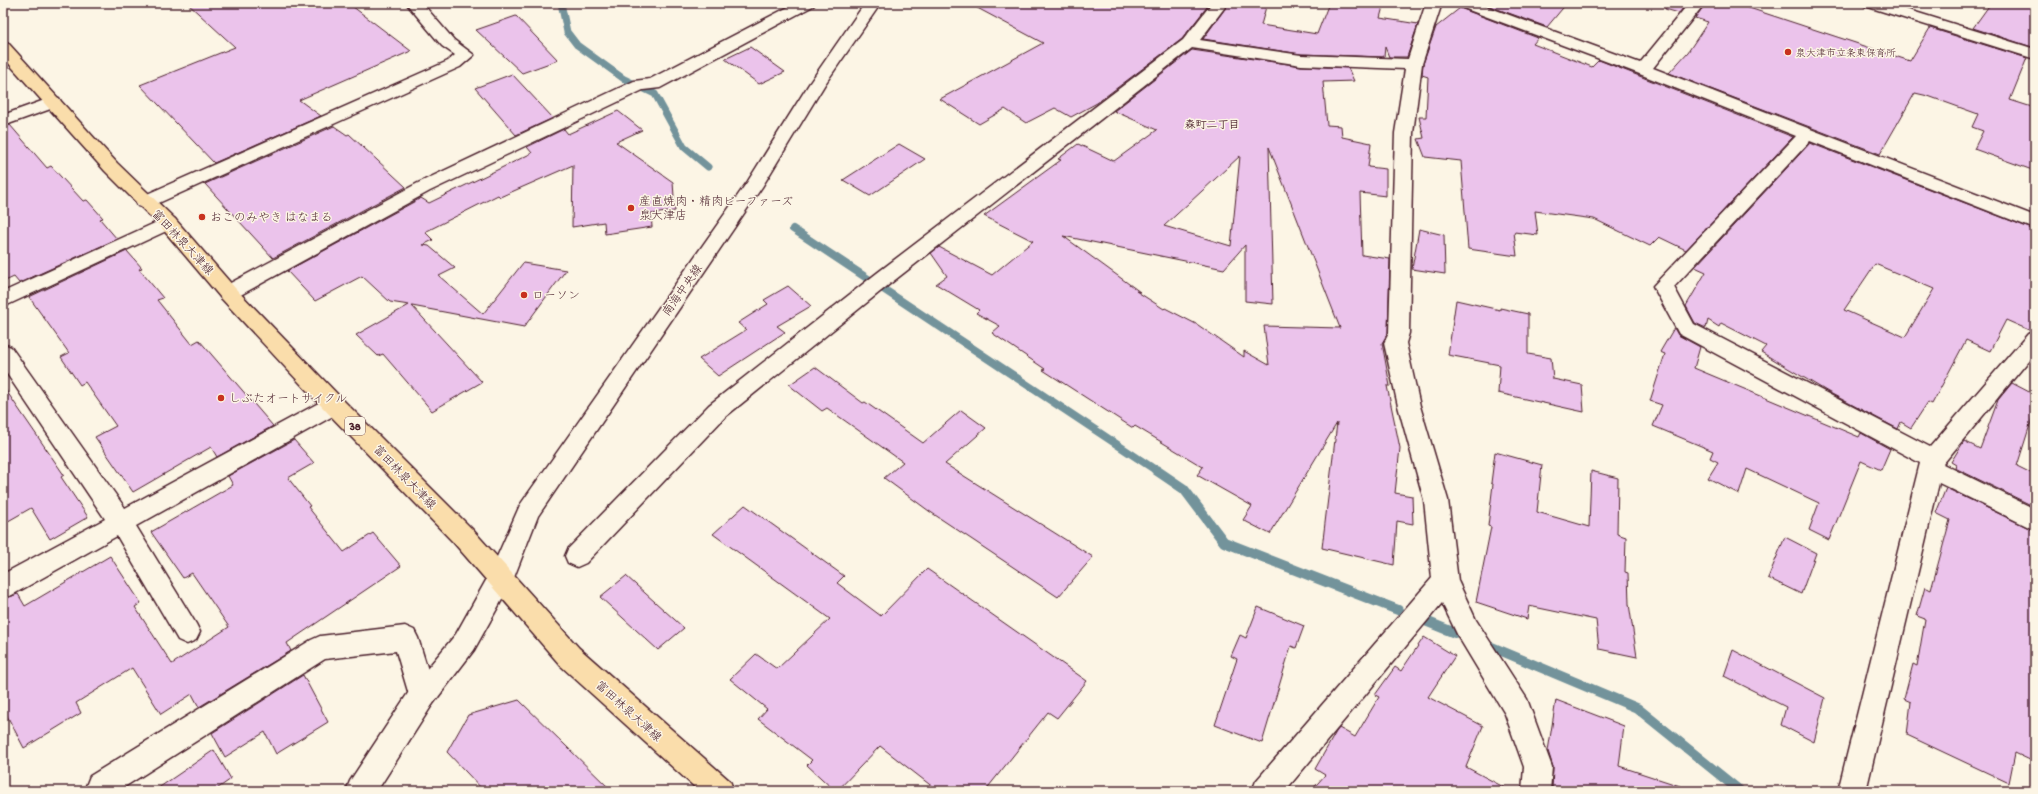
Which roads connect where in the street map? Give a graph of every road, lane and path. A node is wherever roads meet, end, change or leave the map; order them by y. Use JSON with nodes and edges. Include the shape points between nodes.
{"nodes":[{"id":1,"x":414,"y":3,"type":"edge"},
{"id":2,"x":808,"y":3,"type":"edge"},
{"id":3,"x":872,"y":3,"type":"edge"},
{"id":4,"x":1220,"y":3,"type":"edge"},
{"id":5,"x":1434,"y":3,"type":"edge"},
{"id":6,"x":1463,"y":3,"type":"edge"},
{"id":7,"x":1697,"y":3,"type":"edge"},
{"id":8,"x":1870,"y":3,"type":"edge"},
{"id":9,"x":1189,"y":43,"type":"junction"},
{"id":10,"x":3,"y":48,"type":"edge"},
{"id":11,"x":2035,"y":54,"type":"edge"},
{"id":12,"x":1414,"y":64,"type":"junction"},
{"id":13,"x":1643,"y":70,"type":"junction"},
{"id":14,"x":53,"y":102,"type":"junction"},
{"id":15,"x":3,"y":121,"type":"edge"},
{"id":16,"x":1806,"y":135,"type":"junction"},
{"id":17,"x":145,"y":202,"type":"junction"},
{"id":18,"x":168,"y":223,"type":"junction"},
{"id":19,"x":2035,"y":223,"type":"edge"},
{"id":20,"x":228,"y":293,"type":"junction"},
{"id":21,"x":3,"y":300,"type":"edge"},
{"id":22,"x":2035,"y":339,"type":"edge"},
{"id":23,"x":3,"y":352,"type":"edge"},
{"id":24,"x":334,"y":405,"type":"junction"},
{"id":25,"x":1932,"y":464,"type":"junction"},
{"id":26,"x":2035,"y":520,"type":"edge"},
{"id":27,"x":121,"y":522,"type":"junction"},
{"id":28,"x":578,"y":556,"type":"dead end"},
{"id":29,"x":500,"y":580,"type":"junction"},
{"id":30,"x":1445,"y":581,"type":"junction"},
{"id":31,"x":3,"y":587,"type":"edge"},
{"id":32,"x":187,"y":632,"type":"dead end"},
{"id":33,"x":422,"y":696,"type":"junction"},
{"id":34,"x":98,"y":789,"type":"edge"},
{"id":35,"x":360,"y":791,"type":"edge"},
{"id":36,"x":720,"y":791,"type":"edge"},
{"id":37,"x":1266,"y":791,"type":"edge"},
{"id":38,"x":1536,"y":791,"type":"edge"},
{"id":39,"x":1852,"y":791,"type":"edge"}],
"edges":[{"from":1,"to":17,"type":"street","via":[[448,42],[466,55],[454,64]]},
{"from":2,"to":20,"type":"street","via":[[654,84],[635,88],[424,187]]},
{"from":3,"to":29,"type":"street","name":"南海中央線","via":[[817,84],[756,183],[528,512]]},
{"from":4,"to":9,"type":"street"},
{"from":5,"to":12,"type":"street"},
{"from":6,"to":13,"type":"street"},
{"from":7,"to":13,"type":"street"},
{"from":8,"to":11,"type":"street"},
{"from":9,"to":12,"type":"street","via":[[1301,60]]},
{"from":9,"to":28,"type":"street","via":[[884,278],[717,411]]},
{"from":10,"to":14,"type":"main road","name":"富田林泉大津線","number":"38"},
{"from":12,"to":30,"type":"street","via":[[1404,133],[1400,333],[1395,343],[1409,406],[1436,500]]},
{"from":13,"to":16,"type":"street"},
{"from":14,"to":15,"type":"street"},
{"from":14,"to":17,"type":"main road","name":"富田林泉大津線","number":"38"},
{"from":16,"to":19,"type":"street"},
{"from":16,"to":25,"type":"street","via":[[1663,286],[1686,329]]},
{"from":17,"to":18,"type":"main road","name":"富田林泉大津線","number":"38"},
{"from":18,"to":20,"type":"main road","name":"富田林泉大津線","number":"38"},
{"from":18,"to":21,"type":"street"},
{"from":20,"to":24,"type":"main road","name":"富田林泉大津線","number":"38"},
{"from":22,"to":25,"type":"street"},
{"from":23,"to":27,"type":"street"},
{"from":24,"to":27,"type":"street"},
{"from":24,"to":29,"type":"main road","name":"富田林泉大津線","number":"38","via":[[463,536]]},
{"from":25,"to":26,"type":"street"},
{"from":25,"to":39,"type":"street"},
{"from":27,"to":31,"type":"street"},
{"from":27,"to":32,"type":"street"},
{"from":29,"to":33,"type":"street","name":"南海中央線","via":[[465,642]]},
{"from":29,"to":36,"type":"main road","name":"富田林泉大津線","number":"38","via":[[570,657]]},
{"from":30,"to":37,"type":"street"},
{"from":30,"to":38,"type":"street","via":[[1467,628],[1517,708],[1538,767]]},
{"from":33,"to":34,"type":"street","via":[[405,638],[320,648]]},
{"from":33,"to":35,"type":"street","name":"南海中央線"}]}
